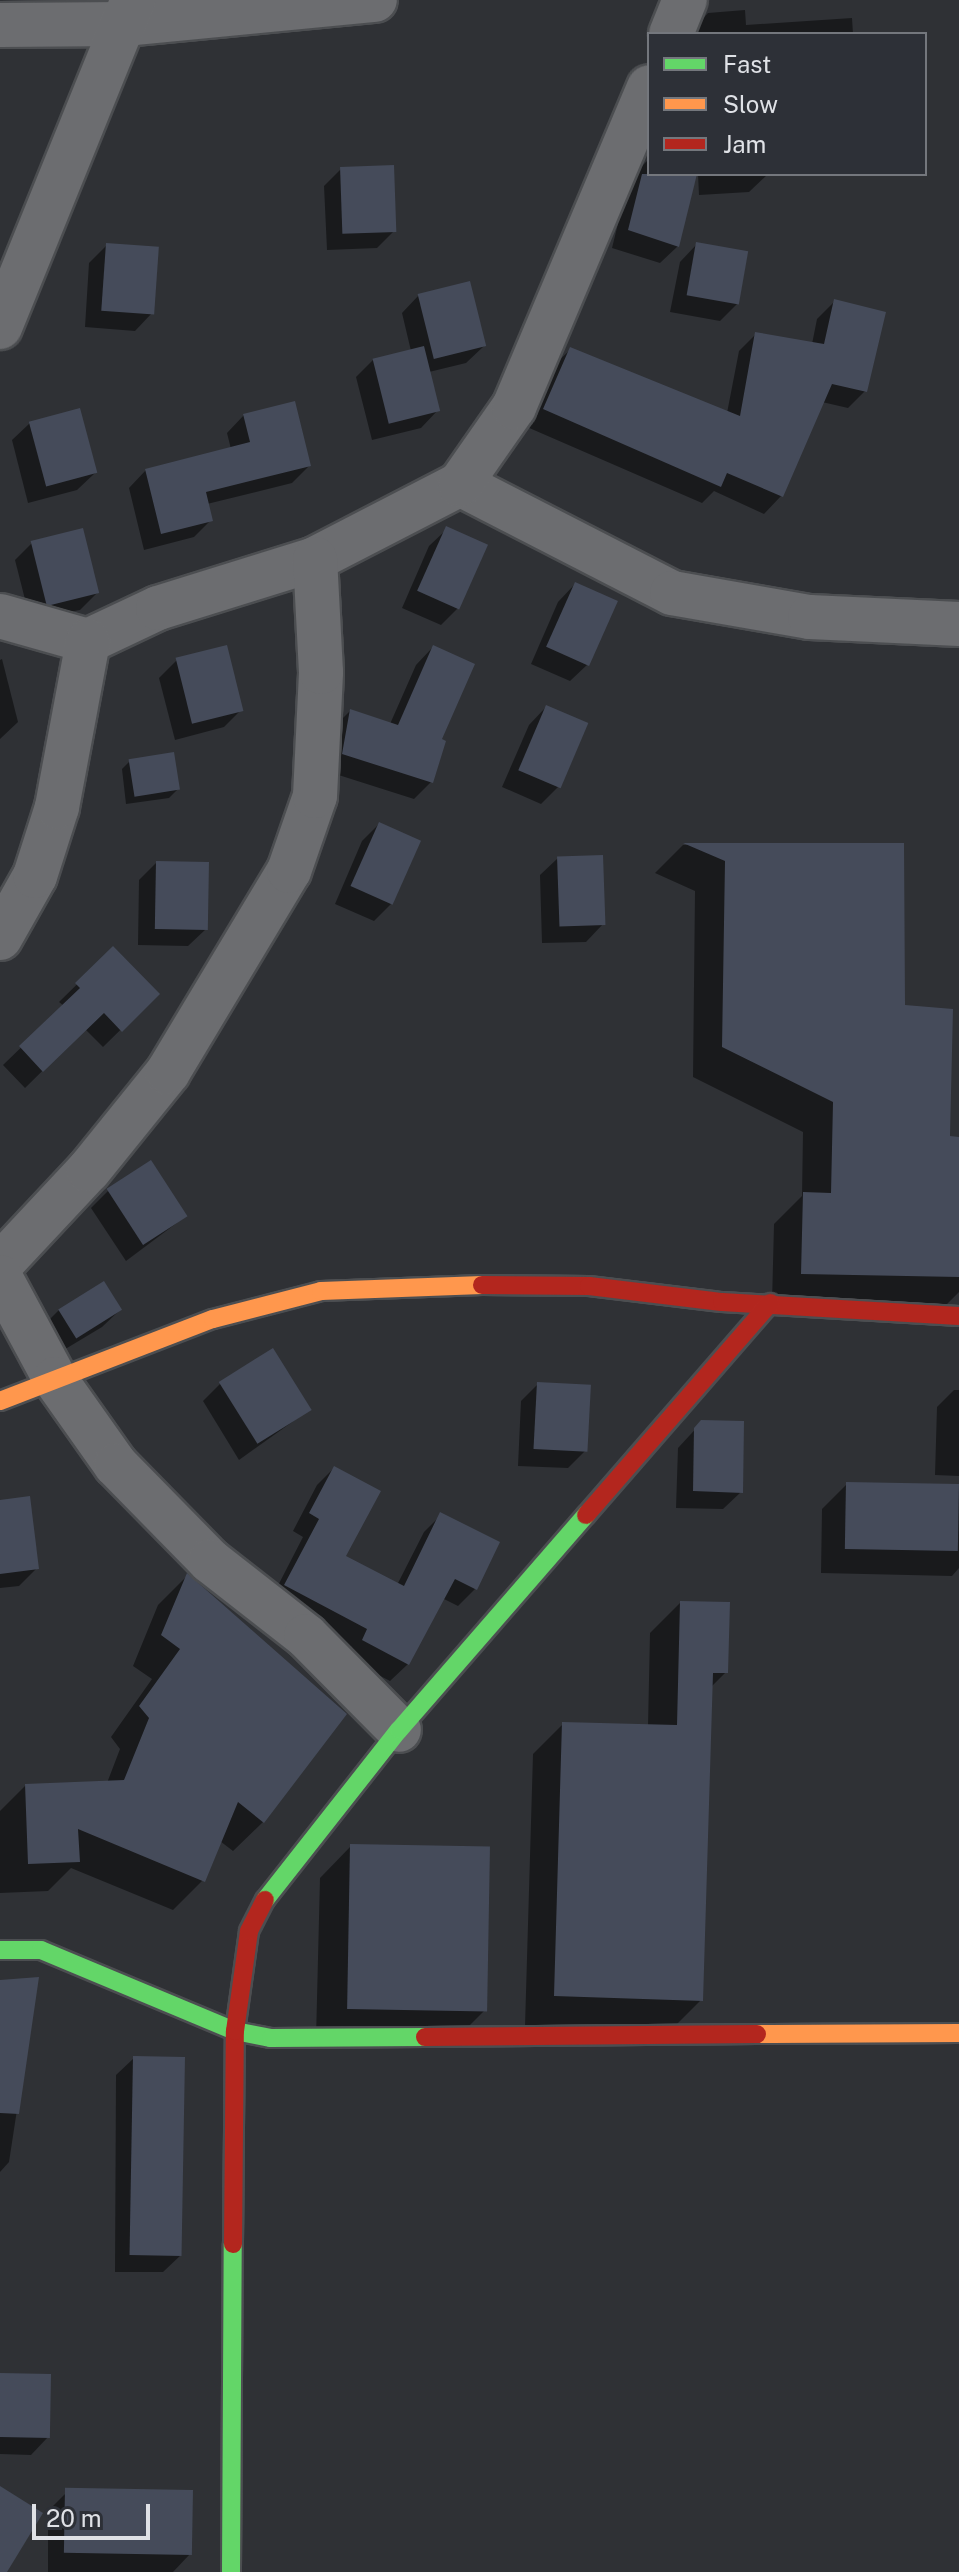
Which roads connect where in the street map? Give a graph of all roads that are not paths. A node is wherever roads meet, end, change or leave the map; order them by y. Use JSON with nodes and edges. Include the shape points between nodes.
{"nodes":[{"id":1,"x":375,"y":0,"type":"edge"},
{"id":2,"x":685,"y":0,"type":"edge"},
{"id":3,"x":128,"y":12,"type":"edge"},
{"id":4,"x":0,"y":25,"type":"edge"},
{"id":5,"x":672,"y":32,"type":"edge"},
{"id":6,"x":647,"y":92,"type":"edge"},
{"id":7,"x":0,"y":327,"type":"edge"},
{"id":8,"x":460,"y":484,"type":"junction"},
{"id":9,"x":315,"y":559,"type":"junction"},
{"id":10,"x":0,"y":616,"type":"edge"},
{"id":11,"x":959,"y":624,"type":"edge"},
{"id":12,"x":88,"y":641,"type":"junction"},
{"id":13,"x":0,"y":938,"type":"edge"},
{"id":14,"x":0,"y":1265,"type":"edge"},
{"id":15,"x":0,"y":1277,"type":"edge"},
{"id":16,"x":770,"y":1303,"type":"junction"},
{"id":17,"x":959,"y":1316,"type":"edge"},
{"id":18,"x":55,"y":1379,"type":"junction"},
{"id":19,"x":0,"y":1401,"type":"edge"},
{"id":20,"x":399,"y":1730,"type":"junction"},
{"id":21,"x":0,"y":1950,"type":"edge"},
{"id":22,"x":235,"y":2031,"type":"junction"},
{"id":23,"x":959,"y":2033,"type":"edge"},
{"id":24,"x":231,"y":2572,"type":"edge"}],
"edges":[{"from":1,"to":3,"type":"street"},
{"from":2,"to":5,"type":"street"},
{"from":3,"to":4,"type":"street"},
{"from":3,"to":7,"type":"street"},
{"from":6,"to":8,"type":"street","via":[[514,407]]},
{"from":8,"to":9,"type":"street"},
{"from":8,"to":11,"type":"street","via":[[672,593],[810,617]]},
{"from":9,"to":12,"type":"street","via":[[158,608]]},
{"from":9,"to":14,"type":"street","via":[[321,672],[315,796],[289,871],[168,1072],[89,1170]]},
{"from":10,"to":12,"type":"street"},
{"from":12,"to":13,"type":"street","via":[[57,807],[35,876]]},
{"from":15,"to":18,"type":"street"},
{"from":16,"to":17,"type":"street"},
{"from":16,"to":18,"type":"street","via":[[589,1286],[403,1285],[321,1291],[213,1319]]},
{"from":16,"to":20,"type":"street"},
{"from":18,"to":19,"type":"street"},
{"from":18,"to":20,"type":"street","via":[[116,1465],[210,1561],[306,1636]]},
{"from":20,"to":22,"type":"street","via":[[273,1883],[249,1931]]},
{"from":21,"to":22,"type":"street","via":[[41,1950]]},
{"from":22,"to":23,"type":"street","via":[[271,2038]]},
{"from":22,"to":24,"type":"street"}]}
